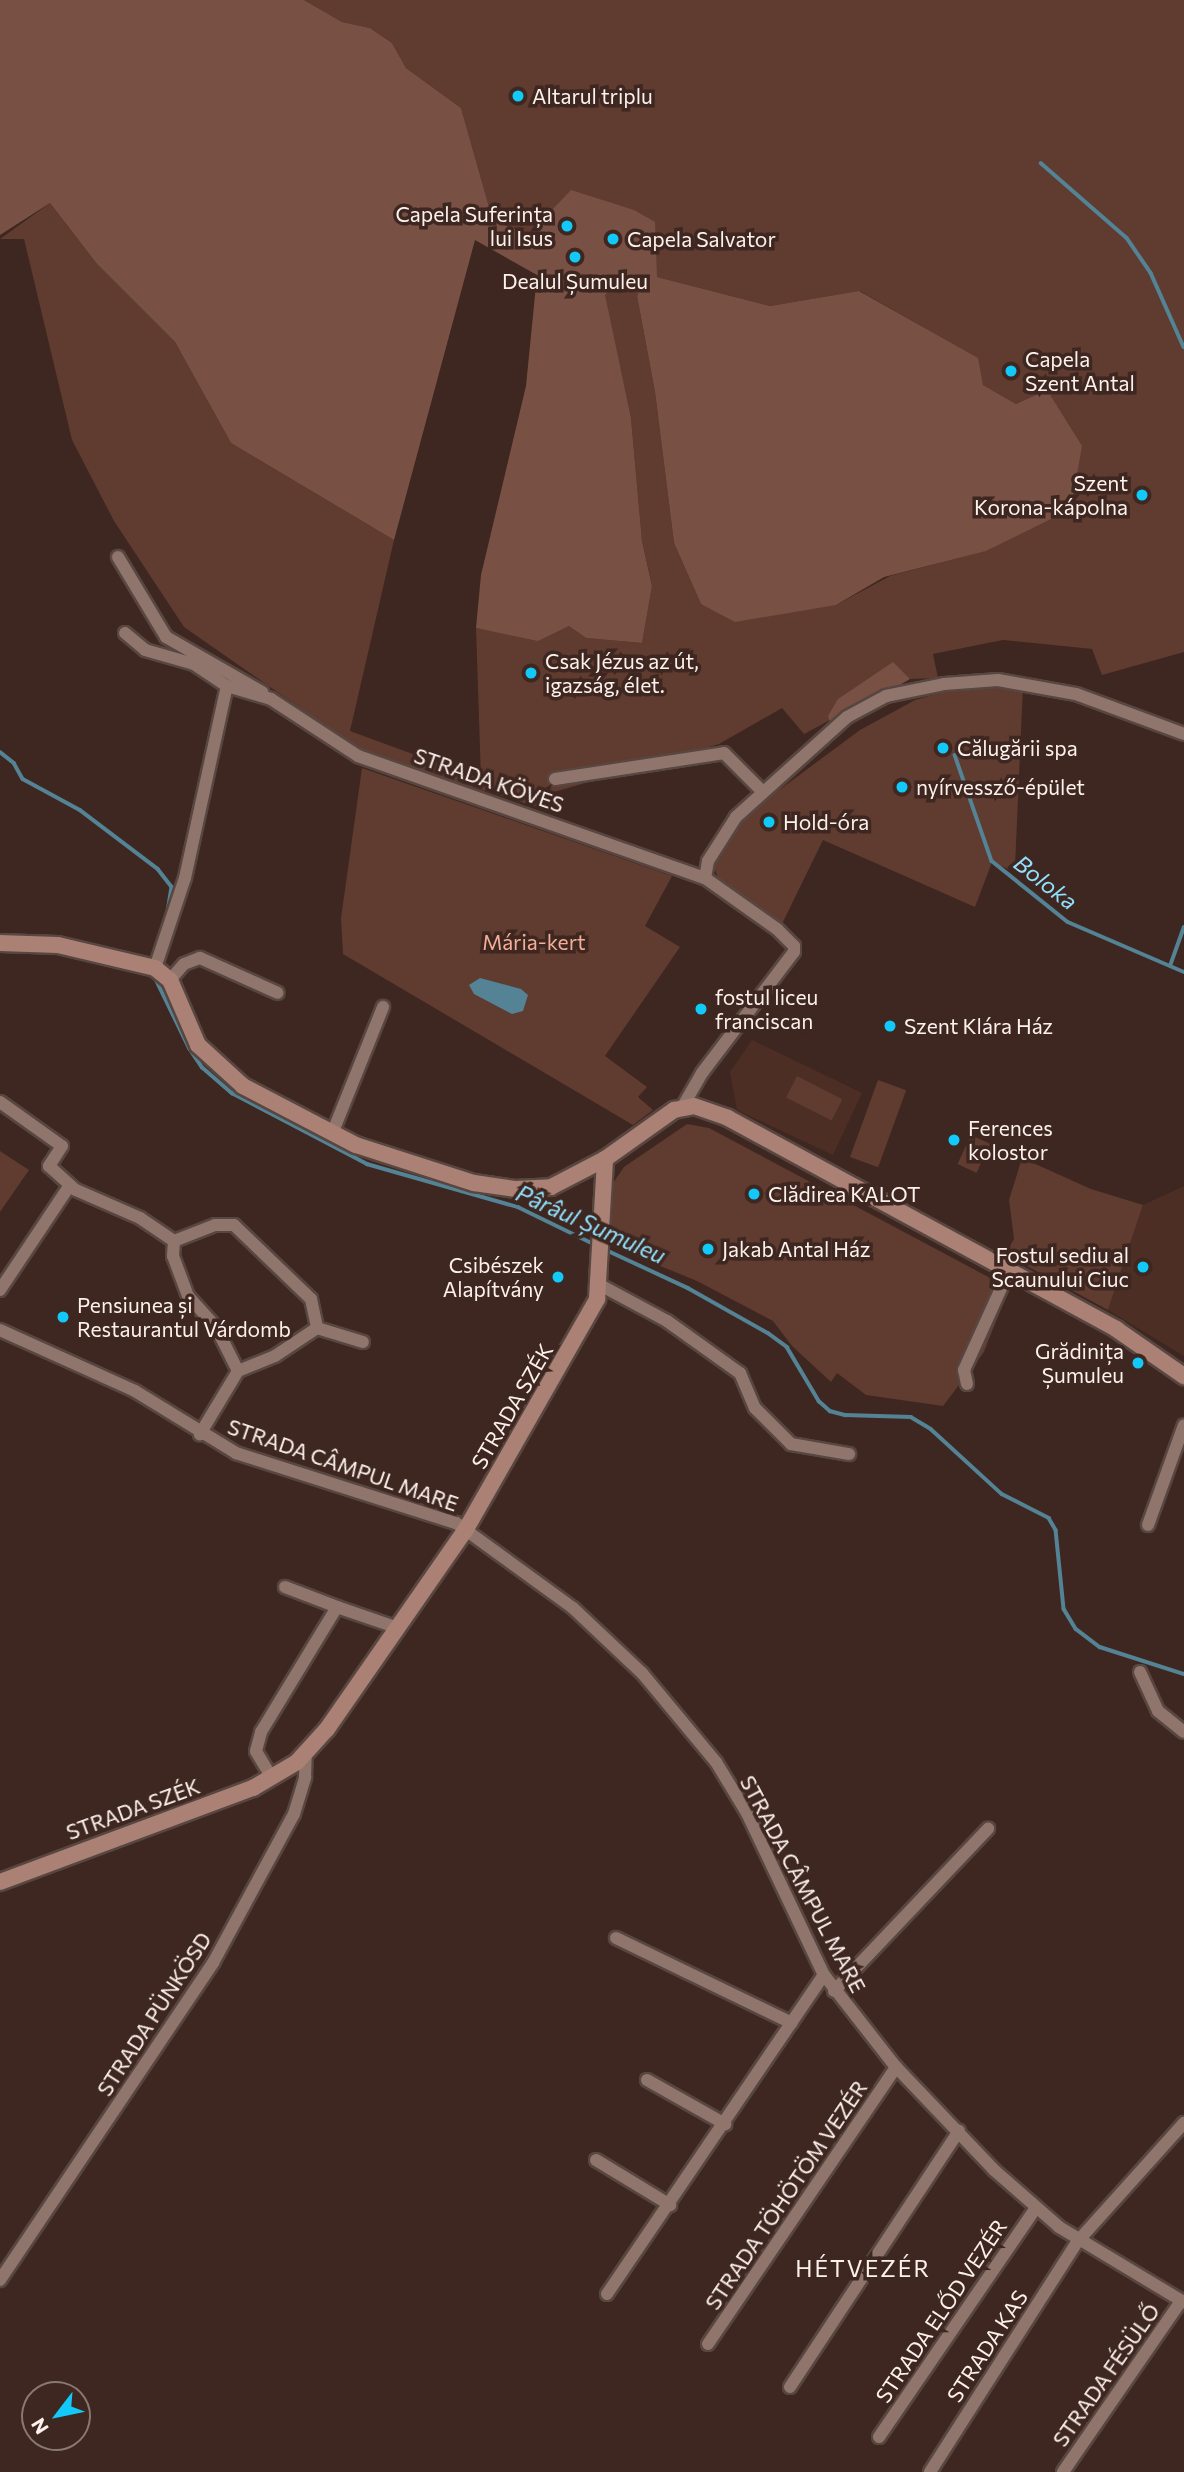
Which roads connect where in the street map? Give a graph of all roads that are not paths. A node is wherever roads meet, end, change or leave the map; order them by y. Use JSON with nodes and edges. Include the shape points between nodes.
{"nodes":[{"id":1,"x":118,"y":557,"type":"dead end"},
{"id":2,"x":125,"y":633,"type":"dead end"},
{"id":3,"x":176,"y":641,"type":"junction"},
{"id":4,"x":171,"y":656,"type":"junction"},
{"id":5,"x":227,"y":686,"type":"junction"},
{"id":6,"x":271,"y":699,"type":"junction"},
{"id":7,"x":1184,"y":734,"type":"edge"},
{"id":8,"x":555,"y":779,"type":"dead end"},
{"id":9,"x":762,"y":791,"type":"junction"},
{"id":10,"x":705,"y":878,"type":"junction"},
{"id":11,"x":4,"y":945,"type":"edge"},
{"id":12,"x":152,"y":968,"type":"junction"},
{"id":13,"x":170,"y":980,"type":"junction"},
{"id":14,"x":278,"y":993,"type":"dead end"},
{"id":15,"x":383,"y":1007,"type":"dead end"},
{"id":16,"x":0,"y":1102,"type":"edge"},
{"id":17,"x":683,"y":1106,"type":"junction"},
{"id":18,"x":332,"y":1135,"type":"junction"},
{"id":19,"x":605,"y":1158,"type":"junction"},
{"id":20,"x":70,"y":1185,"type":"junction"},
{"id":21,"x":174,"y":1241,"type":"junction"},
{"id":22,"x":1009,"y":1271,"type":"junction"},
{"id":23,"x":600,"y":1285,"type":"junction"},
{"id":24,"x":0,"y":1290,"type":"edge"},
{"id":25,"x":317,"y":1328,"type":"junction"},
{"id":26,"x":0,"y":1330,"type":"edge"},
{"id":27,"x":363,"y":1342,"type":"dead end"},
{"id":28,"x":238,"y":1371,"type":"junction"},
{"id":29,"x":1184,"y":1376,"type":"edge"},
{"id":30,"x":967,"y":1384,"type":"dead end"},
{"id":31,"x":1184,"y":1426,"type":"edge"},
{"id":32,"x":200,"y":1434,"type":"junction"},
{"id":33,"x":849,"y":1454,"type":"dead end"},
{"id":34,"x":1148,"y":1525,"type":"dead end"},
{"id":35,"x":466,"y":1529,"type":"junction"},
{"id":36,"x":285,"y":1587,"type":"dead end"},
{"id":37,"x":337,"y":1607,"type":"junction"},
{"id":38,"x":398,"y":1628,"type":"junction"},
{"id":39,"x":1140,"y":1672,"type":"dead end"},
{"id":40,"x":1184,"y":1732,"type":"edge"},
{"id":41,"x":306,"y":1752,"type":"junction"},
{"id":42,"x":272,"y":1778,"type":"junction"},
{"id":43,"x":988,"y":1829,"type":"dead end"},
{"id":44,"x":0,"y":1882,"type":"edge"},
{"id":45,"x":616,"y":1938,"type":"dead end"},
{"id":46,"x":824,"y":1975,"type":"junction"},
{"id":47,"x":834,"y":1991,"type":"junction"},
{"id":48,"x":792,"y":2023,"type":"junction"},
{"id":49,"x":895,"y":2067,"type":"junction"},
{"id":50,"x":647,"y":2080,"type":"dead end"},
{"id":51,"x":1184,"y":2123,"type":"edge"},
{"id":52,"x":725,"y":2124,"type":"junction"},
{"id":53,"x":959,"y":2131,"type":"junction"},
{"id":54,"x":596,"y":2161,"type":"dead end"},
{"id":55,"x":670,"y":2205,"type":"junction"},
{"id":56,"x":1036,"y":2208,"type":"junction"},
{"id":57,"x":1077,"y":2241,"type":"junction"},
{"id":58,"x":0,"y":2280,"type":"edge"},
{"id":59,"x":607,"y":2294,"type":"dead end"},
{"id":60,"x":1182,"y":2301,"type":"edge"},
{"id":61,"x":708,"y":2344,"type":"dead end"},
{"id":62,"x":790,"y":2387,"type":"dead end"},
{"id":63,"x":878,"y":2437,"type":"dead end"},
{"id":64,"x":930,"y":2472,"type":"edge"},
{"id":65,"x":1063,"y":2472,"type":"edge"}],
"edges":[{"from":1,"to":3,"type":"street","name":"STRADA KÖVES","via":[[156,626]]},
{"from":2,"to":4,"type":"street","name":"STRADA KÖVES","via":[[145,650]]},
{"from":3,"to":4,"type":"street"},
{"from":3,"to":6,"type":"street","name":"STRADA KÖVES"},
{"from":4,"to":5,"type":"street","name":"STRADA KÖVES","via":[[194,664]]},
{"from":5,"to":6,"type":"street","name":"STRADA KÖVES"},
{"from":5,"to":12,"type":"street","via":[[185,878]]},
{"from":6,"to":10,"type":"street","name":"STRADA KÖVES","via":[[358,756]]},
{"from":7,"to":9,"type":"street","via":[[1052,687],[998,680],[944,684],[886,696],[859,708]]},
{"from":8,"to":9,"type":"street","via":[[724,753]]},
{"from":9,"to":10,"type":"street","via":[[715,848]]},
{"from":10,"to":17,"type":"street","name":"STRADA KÖVES","via":[[777,929],[794,952],[702,1073]]},
{"from":11,"to":12,"type":"street","via":[[58,945]]},
{"from":12,"to":13,"type":"street"},
{"from":13,"to":14,"type":"street","via":[[184,964],[200,958]]},
{"from":13,"to":18,"type":"street","via":[[198,1045],[219,1068]]},
{"from":15,"to":18,"type":"street"},
{"from":16,"to":20,"type":"street","via":[[62,1146],[49,1166]]},
{"from":17,"to":19,"type":"street","via":[[659,1117]]},
{"from":17,"to":22,"type":"street","via":[[728,1118],[760,1134]]},
{"from":18,"to":19,"type":"street","via":[[419,1167],[515,1189],[551,1187]]},
{"from":19,"to":23,"type":"street","name":"STRADA SZÉK"},
{"from":20,"to":21,"type":"street","via":[[112,1209],[140,1218]]},
{"from":20,"to":24,"type":"street"},
{"from":21,"to":25,"type":"street","via":[[215,1224],[234,1226],[311,1299]]},
{"from":21,"to":28,"type":"street","via":[[173,1256],[188,1296],[216,1327]]},
{"from":22,"to":29,"type":"street","via":[[1133,1339]]},
{"from":22,"to":30,"type":"street","via":[[964,1370]]},
{"from":23,"to":33,"type":"street","via":[[667,1321],[740,1373],[755,1408],[791,1444]]},
{"from":23,"to":35,"type":"street","name":"STRADA SZÉK","via":[[586,1321]]},
{"from":25,"to":27,"type":"street"},
{"from":25,"to":28,"type":"street","via":[[275,1356]]},
{"from":26,"to":32,"type":"street","name":"STRADA CÂMPUL MARE","via":[[135,1391]]},
{"from":28,"to":32,"type":"street"},
{"from":31,"to":34,"type":"street"},
{"from":32,"to":35,"type":"street","name":"STRADA CÂMPUL MARE","via":[[262,1462],[430,1513]]},
{"from":35,"to":38,"type":"street","name":"STRADA SZÉK"},
{"from":35,"to":46,"type":"street","name":"STRADA CÂMPUL MARE","via":[[610,1641],[697,1736],[747,1813]]},
{"from":36,"to":37,"type":"street"},
{"from":37,"to":38,"type":"street"},
{"from":37,"to":42,"type":"street","via":[[261,1732],[256,1751]]},
{"from":38,"to":41,"type":"street","name":"STRADA SZÉK"},
{"from":39,"to":40,"type":"street","via":[[1158,1711]]},
{"from":41,"to":42,"type":"street","name":"STRADA SZÉK"},
{"from":41,"to":58,"type":"street","name":"STRADA PÜNKÖSD","via":[[295,1814],[213,1963]]},
{"from":42,"to":44,"type":"street","name":"STRADA SZÉK"},
{"from":43,"to":47,"type":"street"},
{"from":45,"to":48,"type":"street"},
{"from":46,"to":47,"type":"street","name":"STRADA CÂMPUL MARE"},
{"from":46,"to":48,"type":"street"},
{"from":47,"to":49,"type":"street","name":"STRADA CÂMPUL MARE"},
{"from":48,"to":52,"type":"street"},
{"from":49,"to":53,"type":"street","name":"STRADA CÂMPUL MARE"},
{"from":49,"to":61,"type":"street","name":"STRADA TÖHÖTÖM VEZÉR"},
{"from":50,"to":52,"type":"street"},
{"from":51,"to":57,"type":"street","name":"STRADA KAS"},
{"from":52,"to":55,"type":"street"},
{"from":53,"to":56,"type":"street","name":"STRADA CÂMPUL MARE"},
{"from":53,"to":62,"type":"street"},
{"from":54,"to":55,"type":"street"},
{"from":55,"to":59,"type":"street"},
{"from":56,"to":57,"type":"street","name":"STRADA CÂMPUL MARE"},
{"from":56,"to":63,"type":"street","name":"STRADA ELŐD VEZÉR"},
{"from":57,"to":60,"type":"street","name":"STRADA CÂMPUL MARE"},
{"from":57,"to":64,"type":"street","name":"STRADA KAS"},
{"from":60,"to":65,"type":"street","name":"STRADA FÉSÜLŐ"}]}
